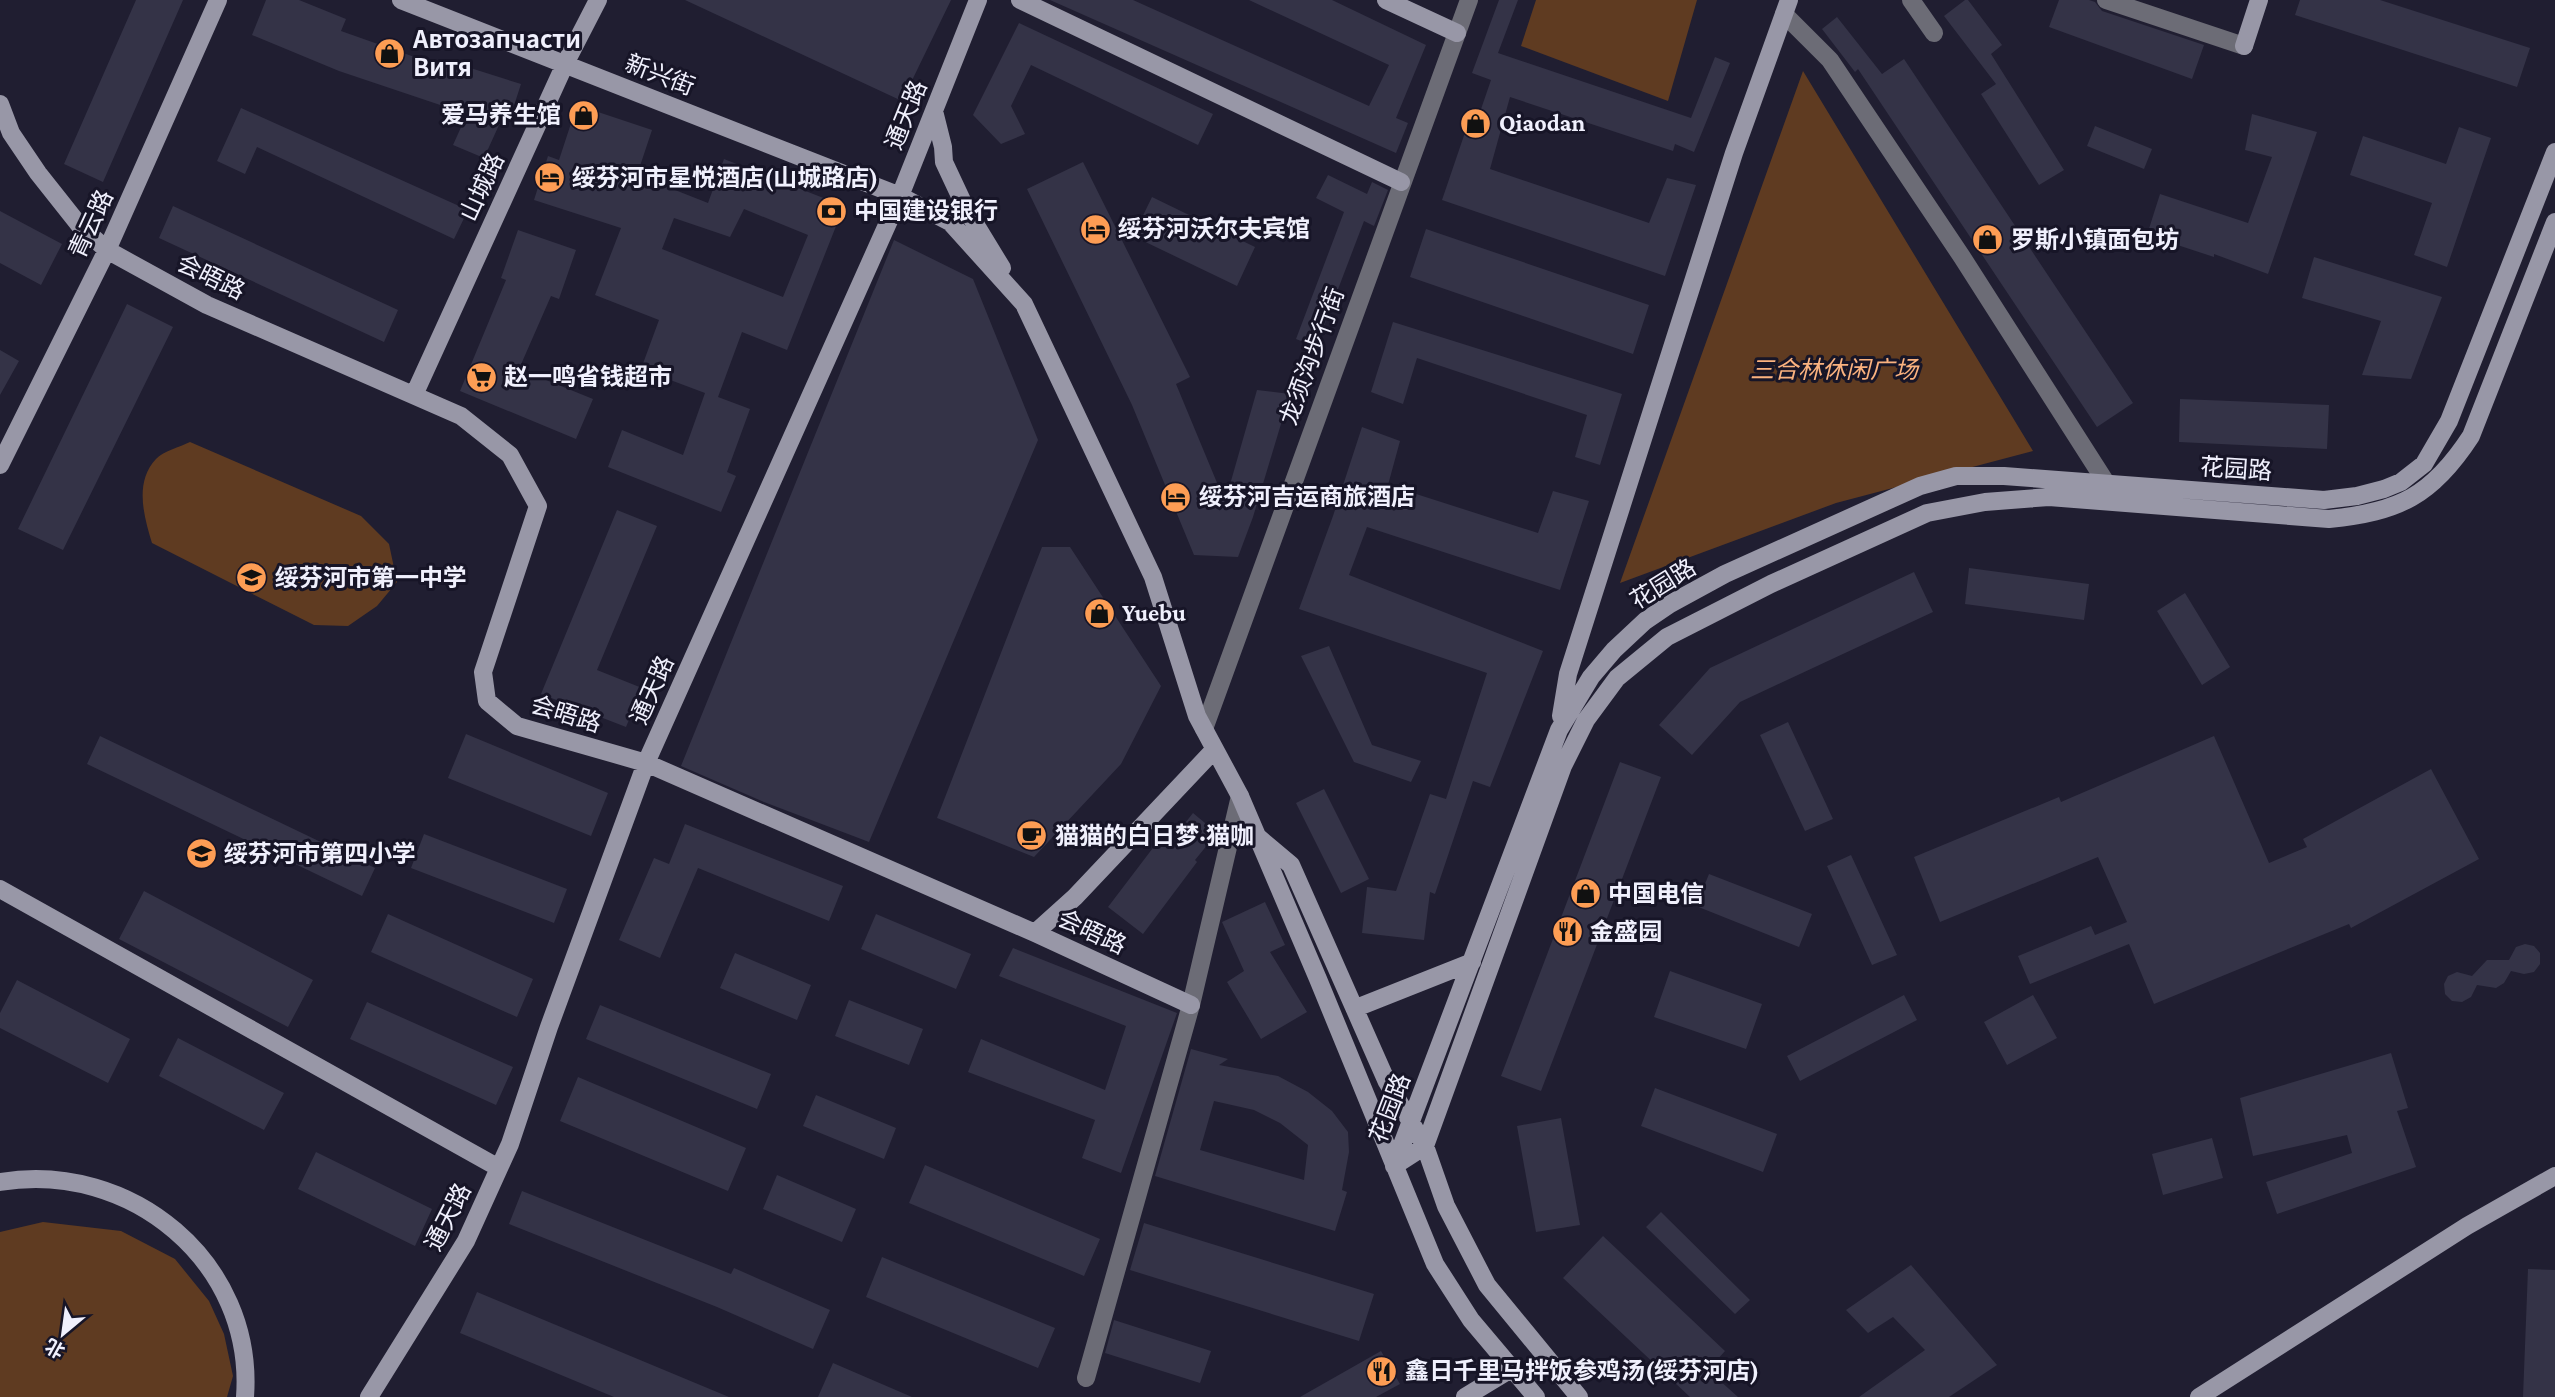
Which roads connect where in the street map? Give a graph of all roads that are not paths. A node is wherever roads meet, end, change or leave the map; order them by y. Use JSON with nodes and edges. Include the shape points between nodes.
{"nodes":[{"id":1,"x":218,"y":0,"type":"edge"},
{"id":2,"x":401,"y":0,"type":"edge"},
{"id":3,"x":598,"y":0,"type":"edge"},
{"id":4,"x":978,"y":0,"type":"edge"},
{"id":5,"x":1020,"y":0,"type":"edge"},
{"id":6,"x":1386,"y":0,"type":"edge"},
{"id":7,"x":1469,"y":0,"type":"edge"},
{"id":8,"x":1911,"y":0,"type":"edge"},
{"id":9,"x":2106,"y":0,"type":"edge"},
{"id":10,"x":2259,"y":0,"type":"edge"},
{"id":11,"x":1786,"y":7,"type":"edge"},
{"id":12,"x":1457,"y":33,"type":"junction"},
{"id":13,"x":1934,"y":33,"type":"dead end"},
{"id":14,"x":2244,"y":46,"type":"joint"},
{"id":15,"x":565,"y":64,"type":"junction"},
{"id":16,"x":0,"y":104,"type":"edge"},
{"id":17,"x":934,"y":111,"type":"junction"},
{"id":18,"x":2555,"y":152,"type":"edge"},
{"id":19,"x":1401,"y":182,"type":"junction"},
{"id":20,"x":900,"y":196,"type":"junction"},
{"id":21,"x":2555,"y":222,"type":"edge"},
{"id":22,"x":107,"y":250,"type":"junction"},
{"id":23,"x":1024,"y":304,"type":"junction"},
{"id":24,"x":414,"y":396,"type":"junction"},
{"id":25,"x":2,"y":457,"type":"edge"},
{"id":26,"x":2108,"y":484,"type":"junction"},
{"id":27,"x":2119,"y":502,"type":"junction"},
{"id":28,"x":1204,"y":729,"type":"junction"},
{"id":29,"x":1559,"y":730,"type":"junction"},
{"id":30,"x":1214,"y":750,"type":"junction"},
{"id":31,"x":646,"y":763,"type":"junction"},
{"id":32,"x":1240,"y":796,"type":"junction"},
{"id":33,"x":1257,"y":836,"type":"junction"},
{"id":34,"x":0,"y":889,"type":"edge"},
{"id":35,"x":1034,"y":933,"type":"junction"},
{"id":36,"x":1472,"y":962,"type":"junction"},
{"id":37,"x":1191,"y":1005,"type":"junction"},
{"id":38,"x":1356,"y":1008,"type":"junction"},
{"id":39,"x":1410,"y":1121,"type":"junction"},
{"id":40,"x":1425,"y":1146,"type":"junction"},
{"id":41,"x":1394,"y":1166,"type":"junction"},
{"id":42,"x":499,"y":1168,"type":"junction"},
{"id":43,"x":2555,"y":1176,"type":"edge"},
{"id":44,"x":0,"y":1182,"type":"edge"},
{"id":45,"x":1511,"y":1369,"type":"junction"},
{"id":46,"x":1086,"y":1378,"type":"dead end"},
{"id":47,"x":245,"y":1397,"type":"edge"},
{"id":48,"x":369,"y":1397,"type":"edge"},
{"id":49,"x":1465,"y":1397,"type":"edge"},
{"id":50,"x":1536,"y":1397,"type":"edge"},
{"id":51,"x":1579,"y":1397,"type":"edge"},
{"id":52,"x":2199,"y":1397,"type":"edge"}],
"edges":[{"from":1,"to":22,"type":"main road","name":"青云路"},
{"from":2,"to":15,"type":"main road","name":"新兴街"},
{"from":3,"to":15,"type":"main road","name":"山城路"},
{"from":4,"to":17,"type":"main road","name":"通天路"},
{"from":5,"to":19,"type":"main road"},
{"from":6,"to":12,"type":"main road"},
{"from":7,"to":12,"type":"street","name":"龙须沟步行街"},
{"from":8,"to":13,"type":"street"},
{"from":9,"to":14,"type":"street"},
{"from":10,"to":14,"type":"main road"},
{"from":11,"to":26,"type":"street","via":[[1830,60]]},
{"from":11,"to":29,"type":"main road","via":[[1734,153],[1568,674]]},
{"from":12,"to":19,"type":"street","name":"龙须沟步行街"},
{"from":15,"to":20,"type":"main road","name":"新兴街"},
{"from":15,"to":24,"type":"main road","name":"山城路"},
{"from":16,"to":22,"type":"main road","name":"会晤路","via":[[11,133],[38,173],[80,226]]},
{"from":17,"to":20,"type":"main road","name":"通天路"},
{"from":17,"to":23,"type":"main road","via":[[944,162],[955,186]]},
{"from":18,"to":26,"type":"main road","name":"花园路","via":[[2449,421],[2424,464],[2412,474],[2384,489],[2324,500]]},
{"from":19,"to":28,"type":"street","name":"龙须沟步行街"},
{"from":20,"to":23,"type":"main road","name":"新兴街","via":[[950,222]]},
{"from":20,"to":31,"type":"main road","name":"通天路"},
{"from":21,"to":27,"type":"main road","name":"花园路","via":[[2471,436],[2437,479],[2416,495],[2367,515],[2329,519]]},
{"from":22,"to":24,"type":"main road","name":"会晤路","via":[[207,304]]},
{"from":22,"to":25,"type":"main road","name":"青云路"},
{"from":23,"to":28,"type":"main road","via":[[1153,577]]},
{"from":24,"to":31,"type":"main road","name":"会晤路","via":[[461,416],[510,455],[538,506],[482,672],[487,701],[517,726]]},
{"from":26,"to":27,"type":"street"},
{"from":26,"to":29,"type":"main road","name":"花园路","via":[[1956,476],[1908,492],[1725,575],[1645,621],[1591,677]]},
{"from":27,"to":40,"type":"main road","name":"花园路","via":[[2049,497],[1927,513],[1667,637],[1617,678],[1586,720],[1563,766]]},
{"from":28,"to":30,"type":"main road"},
{"from":29,"to":36,"type":"main road","name":"花园路"},
{"from":30,"to":32,"type":"main road"},
{"from":30,"to":35,"type":"main road"},
{"from":31,"to":35,"type":"main road","name":"会晤路"},
{"from":31,"to":42,"type":"main road","name":"通天路"},
{"from":32,"to":33,"type":"main road"},
{"from":32,"to":37,"type":"street"},
{"from":33,"to":38,"type":"main road","via":[[1291,865]]},
{"from":33,"to":41,"type":"main road"},
{"from":34,"to":42,"type":"main road"},
{"from":35,"to":37,"type":"main road","name":"会晤路"},
{"from":36,"to":38,"type":"main road"},
{"from":36,"to":39,"type":"main road","name":"花园路"},
{"from":37,"to":46,"type":"street"},
{"from":38,"to":39,"type":"main road","via":[[1387,1082]]},
{"from":39,"to":40,"type":"main road"},
{"from":39,"to":41,"type":"main road","name":"花园路"},
{"from":40,"to":41,"type":"main road","name":"花园路"},
{"from":40,"to":51,"type":"main road","via":[[1446,1206],[1487,1285]]},
{"from":41,"to":45,"type":"main road","via":[[1435,1264],[1471,1320]]},
{"from":42,"to":48,"type":"main road","name":"通天路","via":[[466,1241]]},
{"from":43,"to":52,"type":"main road","via":[[2467,1226]]},
{"from":44,"to":47,"type":"main road","via":[[57,1179],[92,1185],[155,1214],[181,1235],[209,1269],[235,1318],[243,1351]]},
{"from":45,"to":49,"type":"main road"},
{"from":45,"to":50,"type":"main road"}]}
